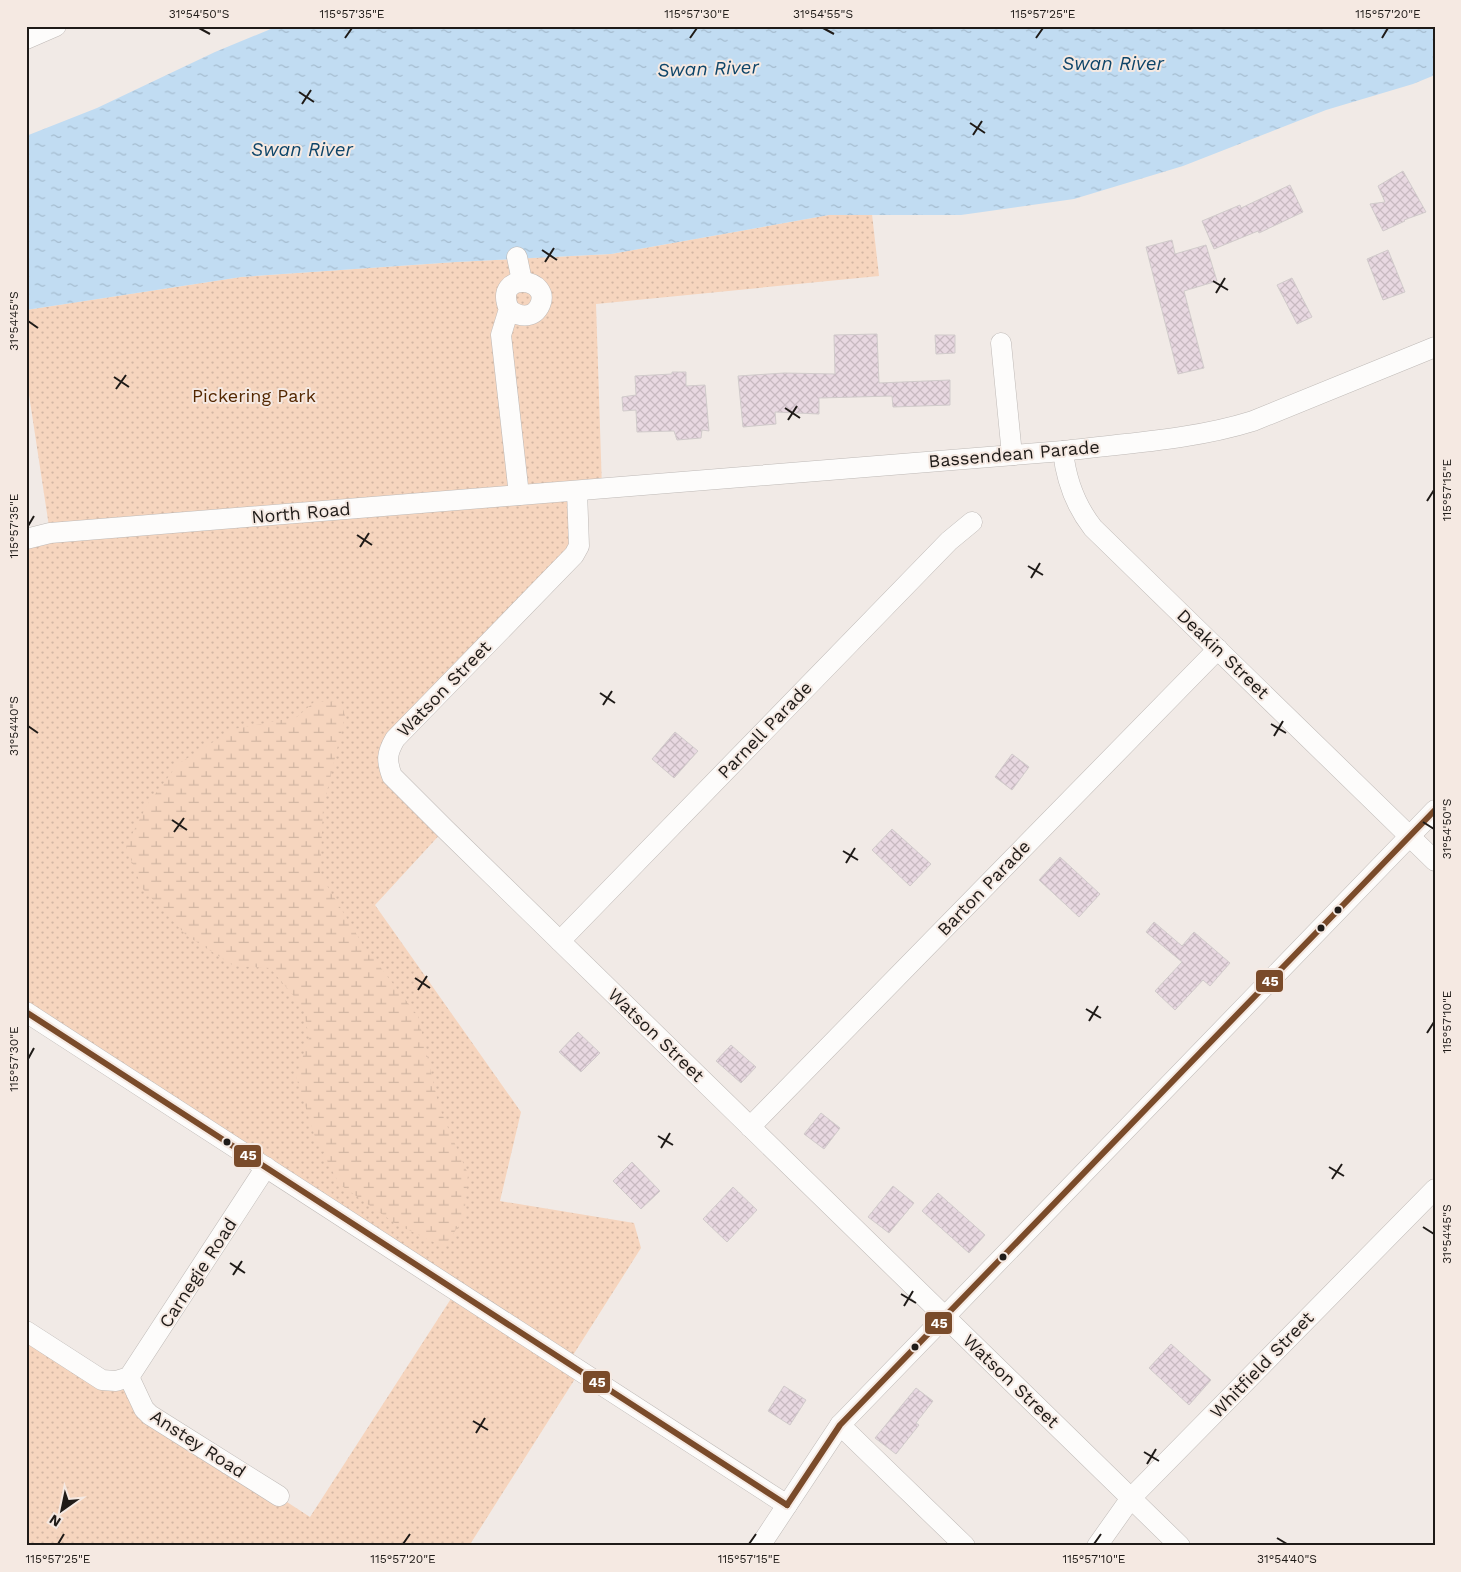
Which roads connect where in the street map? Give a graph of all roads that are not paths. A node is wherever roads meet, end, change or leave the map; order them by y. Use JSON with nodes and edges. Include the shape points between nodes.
{"nodes":[{"id":1,"x":56,"y":26,"type":"edge"},
{"id":2,"x":26,"y":39,"type":"edge"},
{"id":3,"x":517,"y":257,"type":"dead end"},
{"id":4,"x":522,"y":281,"type":"junction"},
{"id":5,"x":509,"y":309,"type":"junction"},
{"id":6,"x":1001,"y":344,"type":"dead end"},
{"id":7,"x":1435,"y":347,"type":"edge"},
{"id":8,"x":1063,"y":451,"type":"junction"},
{"id":9,"x":1012,"y":455,"type":"junction"},
{"id":10,"x":577,"y":491,"type":"junction"},
{"id":11,"x":519,"y":495,"type":"junction"},
{"id":12,"x":972,"y":522,"type":"dead end"},
{"id":13,"x":26,"y":539,"type":"edge"},
{"id":14,"x":1218,"y":649,"type":"junction"},
{"id":15,"x":1435,"y":810,"type":"edge"},
{"id":16,"x":1409,"y":836,"type":"junction"},
{"id":17,"x":1435,"y":861,"type":"edge"},
{"id":18,"x":560,"y":941,"type":"junction"},
{"id":19,"x":26,"y":1012,"type":"edge"},
{"id":20,"x":750,"y":1127,"type":"junction"},
{"id":21,"x":266,"y":1167,"type":"junction"},
{"id":22,"x":1435,"y":1189,"type":"edge"},
{"id":23,"x":945,"y":1316,"type":"junction"},
{"id":24,"x":26,"y":1331,"type":"edge"},
{"id":25,"x":129,"y":1377,"type":"junction"},
{"id":26,"x":840,"y":1425,"type":"junction"},
{"id":27,"x":279,"y":1496,"type":"dead end"},
{"id":28,"x":1131,"y":1498,"type":"junction"},
{"id":29,"x":787,"y":1505,"type":"junction"},
{"id":30,"x":760,"y":1546,"type":"edge"},
{"id":31,"x":965,"y":1546,"type":"edge"},
{"id":32,"x":1097,"y":1546,"type":"edge"},
{"id":33,"x":1180,"y":1546,"type":"edge"}],
"edges":[{"from":1,"to":2,"type":"street"},
{"from":3,"to":4,"type":"street"},
{"from":4,"to":5,"type":"street","via":[[509,288],[506,302]]},
{"from":4,"to":5,"type":"street","via":[[539,290],[538,309],[527,316],[514,314]]},
{"from":5,"to":11,"type":"street","via":[[501,335]]},
{"from":6,"to":9,"type":"street"},
{"from":7,"to":8,"type":"street","name":"Bassendean Parade","via":[[1253,421],[1225,429]]},
{"from":8,"to":9,"type":"street","name":"Bassendean Parade"},
{"from":8,"to":14,"type":"street","name":"Deakin Street","via":[[1064,467],[1074,498],[1093,528]]},
{"from":9,"to":10,"type":"street","name":"Bassendean Parade"},
{"from":10,"to":11,"type":"street","name":"North Road"},
{"from":10,"to":18,"type":"street","name":"Watson Street","via":[[579,546],[574,555],[395,739],[388,751],[392,776]]},
{"from":11,"to":13,"type":"street","name":"North Road","via":[[50,533]]},
{"from":12,"to":18,"type":"street","name":"Parnell Parade","via":[[949,541]]},
{"from":14,"to":16,"type":"street","name":"Deakin Street"},
{"from":14,"to":20,"type":"street","name":"Barton Parade"},
{"from":15,"to":16,"type":"street"},
{"from":16,"to":17,"type":"street","name":"Deakin Street"},
{"from":16,"to":23,"type":"street"},
{"from":18,"to":20,"type":"street","name":"Watson Street"},
{"from":19,"to":21,"type":"street"},
{"from":20,"to":23,"type":"street","name":"Watson Street"},
{"from":21,"to":25,"type":"street","name":"Carnegie Road"},
{"from":21,"to":29,"type":"street"},
{"from":22,"to":28,"type":"street","name":"Whitfield Street"},
{"from":23,"to":26,"type":"street"},
{"from":23,"to":28,"type":"street","name":"Watson Street"},
{"from":24,"to":25,"type":"street","via":[[102,1380],[116,1381]]},
{"from":25,"to":27,"type":"street","name":"Anstey Road","via":[[150,1415]]},
{"from":26,"to":29,"type":"street"},
{"from":26,"to":31,"type":"street"},
{"from":28,"to":32,"type":"street","name":"Whitfield Street"},
{"from":28,"to":33,"type":"street","name":"Watson Street"},
{"from":29,"to":30,"type":"street"}]}
